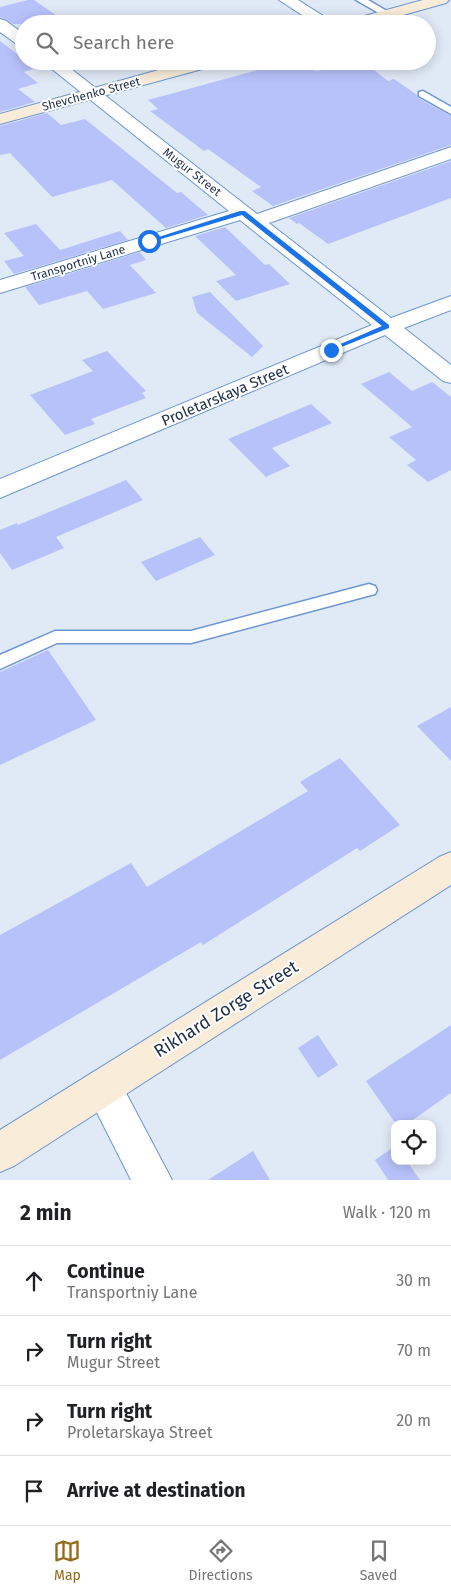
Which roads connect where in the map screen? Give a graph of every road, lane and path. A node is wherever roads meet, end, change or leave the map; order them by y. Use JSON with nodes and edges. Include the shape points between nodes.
{"nodes":[{"id":1,"x":287,"y":0,"type":"edge"},
{"id":2,"x":362,"y":0,"type":"edge"},
{"id":3,"x":441,"y":0,"type":"edge"},
{"id":4,"x":387,"y":14,"type":"junction"},
{"id":5,"x":313,"y":15,"type":"edge"},
{"id":6,"x":384,"y":15,"type":"edge"},
{"id":7,"x":0,"y":24,"type":"edge"},
{"id":8,"x":15,"y":35,"type":"edge"},
{"id":9,"x":62,"y":70,"type":"edge"},
{"id":10,"x":178,"y":70,"type":"edge"},
{"id":11,"x":92,"y":93,"type":"junction"},
{"id":12,"x":423,"y":94,"type":"dead end"},
{"id":13,"x":451,"y":111,"type":"edge"},
{"id":14,"x":0,"y":119,"type":"edge"},
{"id":15,"x":451,"y":153,"type":"edge"},
{"id":16,"x":248,"y":217,"type":"junction"},
{"id":17,"x":0,"y":287,"type":"edge"},
{"id":18,"x":451,"y":302,"type":"edge"},
{"id":19,"x":386,"y":327,"type":"junction"},
{"id":20,"x":451,"y":376,"type":"edge"},
{"id":21,"x":0,"y":489,"type":"edge"},
{"id":22,"x":369,"y":590,"type":"dead end"},
{"id":23,"x":0,"y":662,"type":"edge"},
{"id":24,"x":451,"y":867,"type":"edge"},
{"id":25,"x":103,"y":1087,"type":"junction"},
{"id":26,"x":0,"y":1152,"type":"edge"},
{"id":27,"x":152,"y":1180,"type":"edge"}],
"edges":[{"from":1,"to":5,"type":"street"},
{"from":2,"to":4,"type":"lane"},
{"from":3,"to":4,"type":"street"},
{"from":4,"to":6,"type":"street"},
{"from":7,"to":8,"type":"street"},
{"from":9,"to":11,"type":"street","name":"Mugur Street"},
{"from":10,"to":11,"type":"street","name":"Shevchenko Street"},
{"from":11,"to":14,"type":"street","name":"Shevchenko Street"},
{"from":11,"to":16,"type":"street","name":"Mugur Street"},
{"from":12,"to":13,"type":"lane"},
{"from":15,"to":16,"type":"street","name":"Transportniy Lane"},
{"from":16,"to":17,"type":"street","name":"Transportniy Lane"},
{"from":16,"to":19,"type":"street","name":"Mugur Street"},
{"from":18,"to":19,"type":"street","name":"Proletarskaya Street"},
{"from":19,"to":20,"type":"street","name":"Mugur Street"},
{"from":19,"to":21,"type":"street","name":"Proletarskaya Street"},
{"from":22,"to":23,"type":"lane","via":[[191,637],[55,636]]},
{"from":24,"to":25,"type":"street","name":"Rikhard Zorge Street"},
{"from":25,"to":26,"type":"street","name":"Rikhard Zorge Street"},
{"from":25,"to":27,"type":"street"}]}
